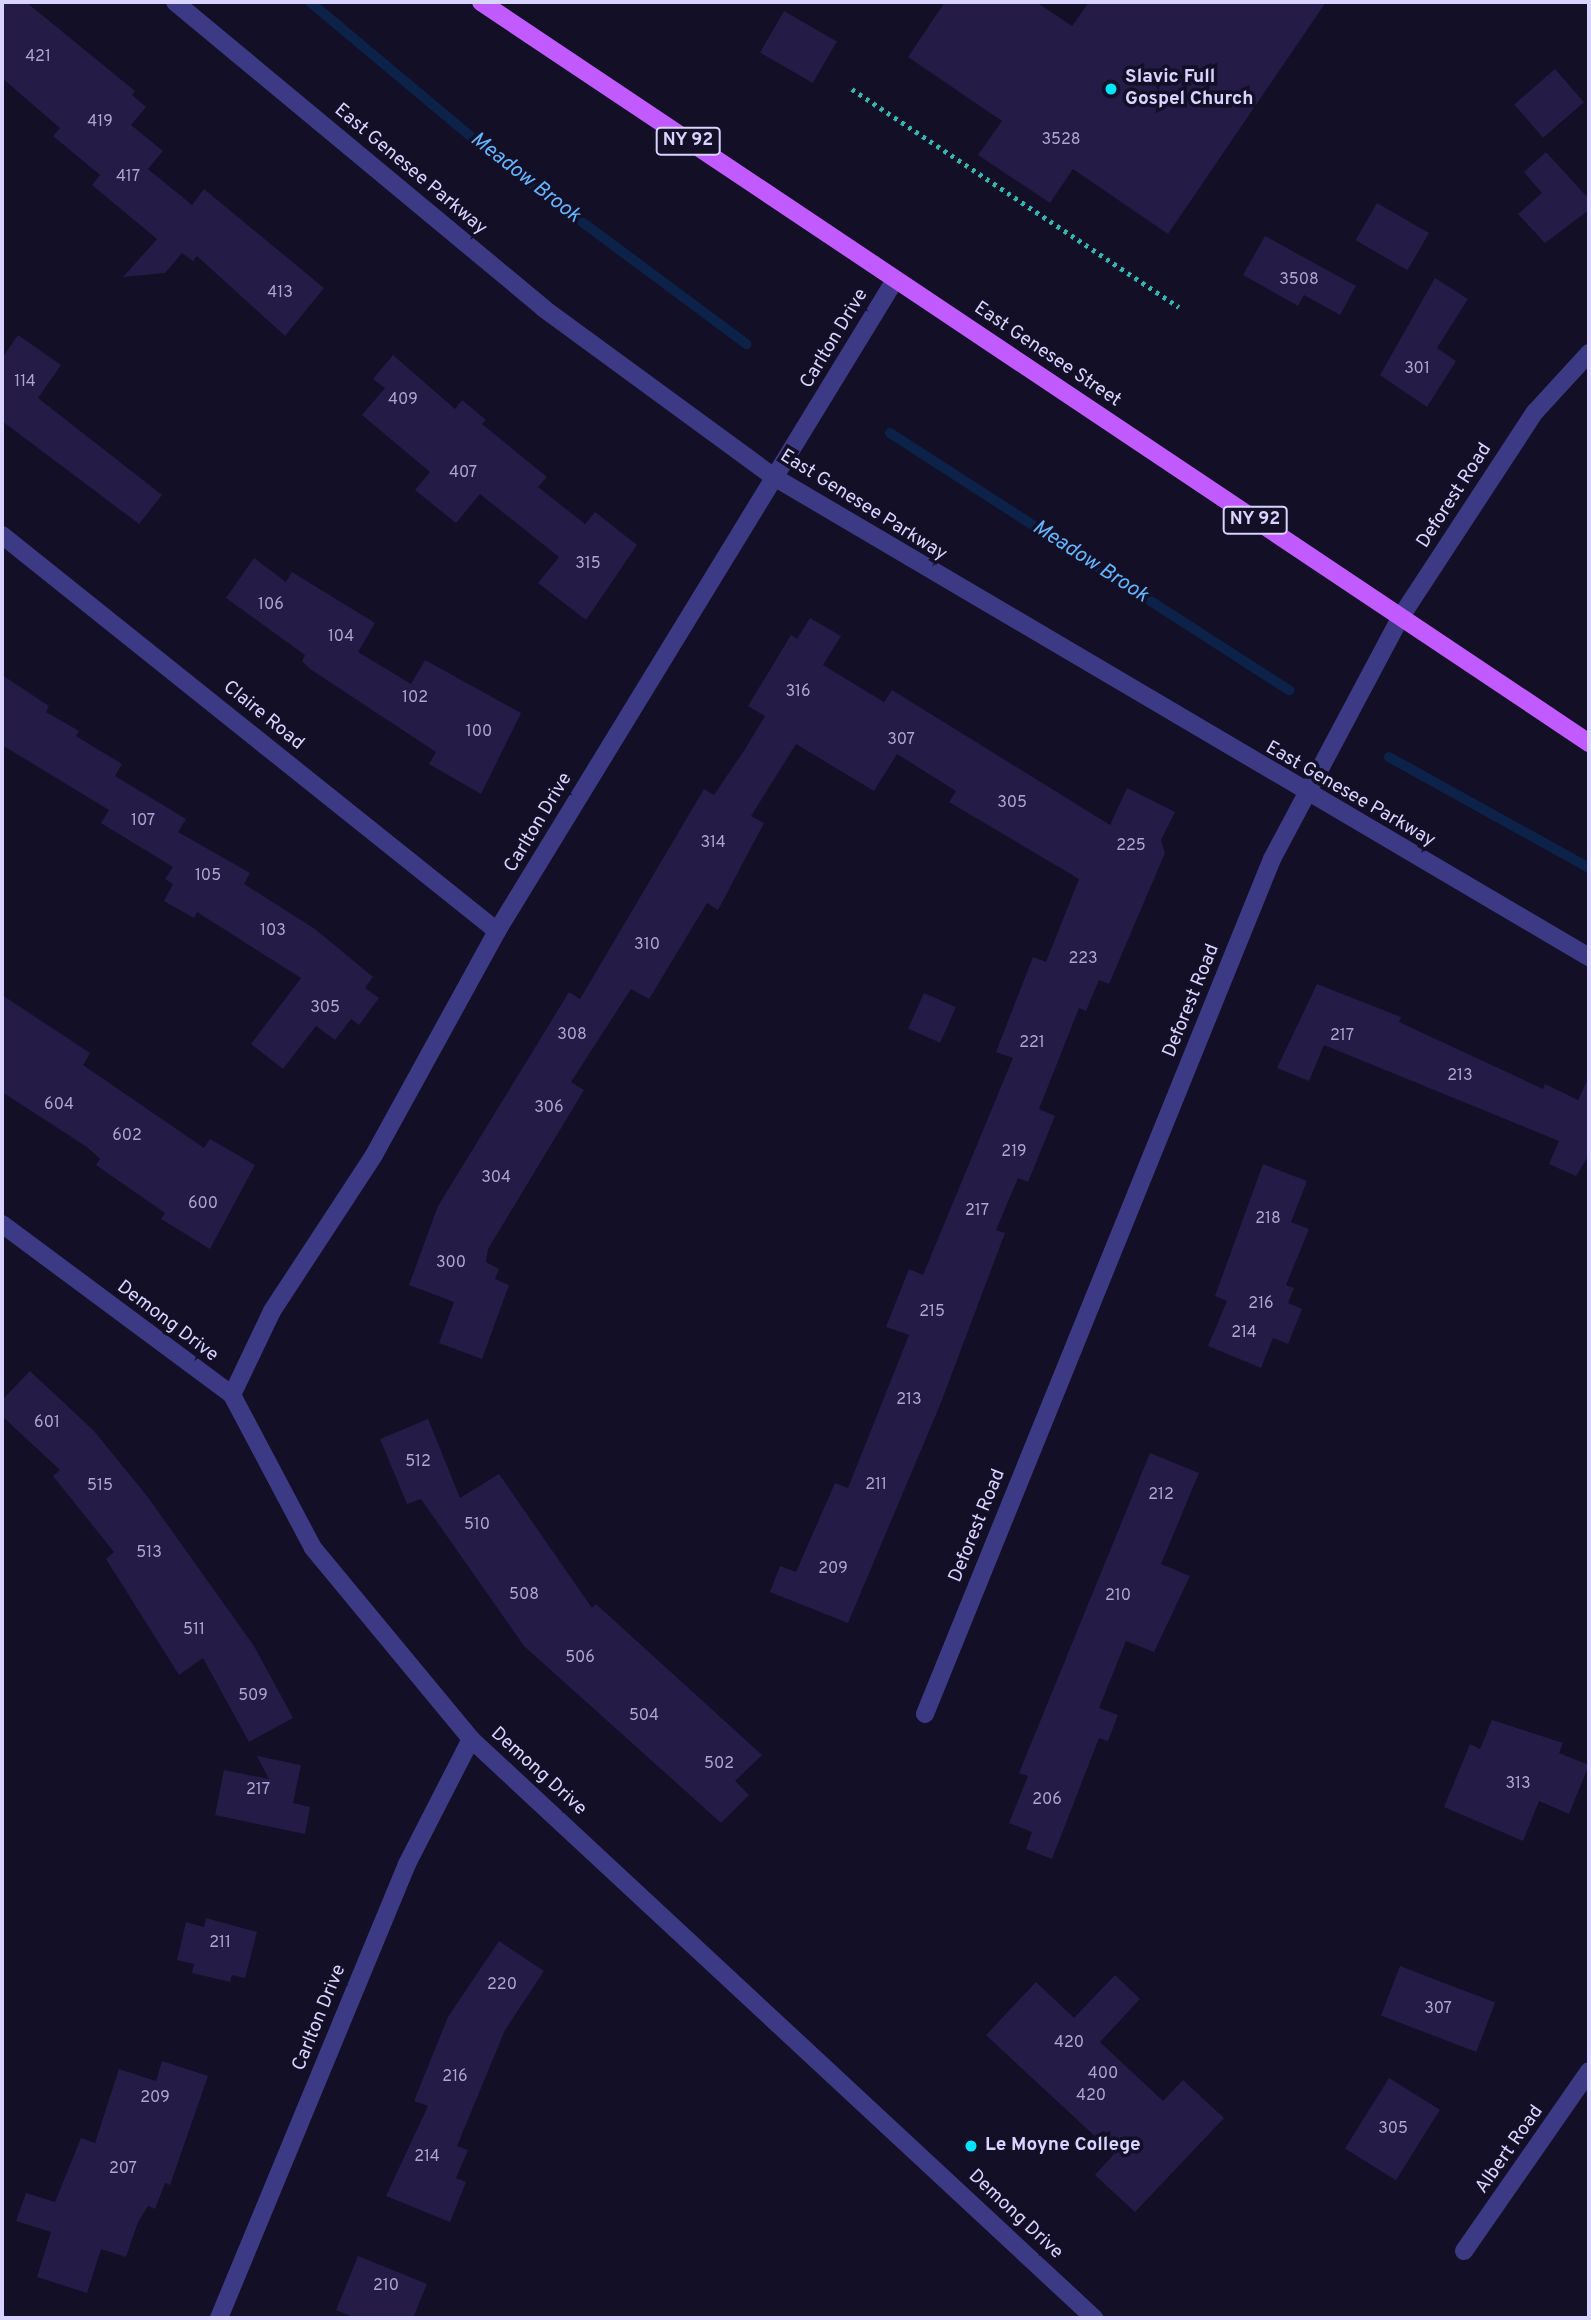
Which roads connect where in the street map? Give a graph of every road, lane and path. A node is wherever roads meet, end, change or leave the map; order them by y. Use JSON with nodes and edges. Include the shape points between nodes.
{"nodes":[{"id":1,"x":176,"y":2,"type":"edge"},
{"id":2,"x":481,"y":2,"type":"edge"},
{"id":3,"x":852,"y":89,"type":"dead end"},
{"id":4,"x":895,"y":279,"type":"junction"},
{"id":5,"x":1179,"y":307,"type":"dead end"},
{"id":6,"x":1589,"y":353,"type":"edge"},
{"id":7,"x":774,"y":477,"type":"junction"},
{"id":8,"x":2,"y":535,"type":"edge"},
{"id":9,"x":1400,"y":618,"type":"junction"},
{"id":10,"x":1589,"y":743,"type":"edge"},
{"id":11,"x":1306,"y":793,"type":"junction"},
{"id":12,"x":497,"y":931,"type":"junction"},
{"id":13,"x":1589,"y":957,"type":"edge"},
{"id":14,"x":2,"y":1224,"type":"edge"},
{"id":15,"x":232,"y":1395,"type":"junction"},
{"id":16,"x":925,"y":1714,"type":"dead end"},
{"id":17,"x":471,"y":1739,"type":"junction"},
{"id":18,"x":1589,"y":2071,"type":"edge"},
{"id":19,"x":1464,"y":2251,"type":"dead end"},
{"id":20,"x":219,"y":2318,"type":"edge"},
{"id":21,"x":1094,"y":2318,"type":"edge"}],
"edges":[{"from":1,"to":7,"type":"street","name":"East Genesee Parkway","via":[[543,308]]},
{"from":2,"to":4,"type":"main road","name":"East Genesee Street","number":"NY 92"},
{"from":3,"to":5,"type":"path"},
{"from":4,"to":7,"type":"street","name":"Carlton Drive"},
{"from":4,"to":9,"type":"main road","name":"East Genesee Street","number":"NY 92"},
{"from":6,"to":9,"type":"street","name":"Deforest Road","via":[[1535,412]]},
{"from":7,"to":11,"type":"street","name":"East Genesee Parkway"},
{"from":7,"to":12,"type":"street","name":"Carlton Drive"},
{"from":8,"to":12,"type":"street","name":"Claire Road"},
{"from":9,"to":10,"type":"main road","name":"East Genesee Street","number":"NY 92"},
{"from":9,"to":11,"type":"street","name":"Deforest Road"},
{"from":11,"to":13,"type":"street","name":"East Genesee Parkway"},
{"from":11,"to":16,"type":"street","name":"Deforest Road","via":[[1272,859]]},
{"from":12,"to":15,"type":"street","name":"Carlton Drive","via":[[374,1155],[272,1311]]},
{"from":14,"to":15,"type":"street","name":"Demong Drive"},
{"from":15,"to":17,"type":"street","name":"Demong Drive","via":[[313,1548]]},
{"from":17,"to":20,"type":"street","name":"Carlton Drive","via":[[407,1864]]},
{"from":17,"to":21,"type":"street","name":"Demong Drive"},
{"from":18,"to":19,"type":"street","name":"Albert Road"}]}
